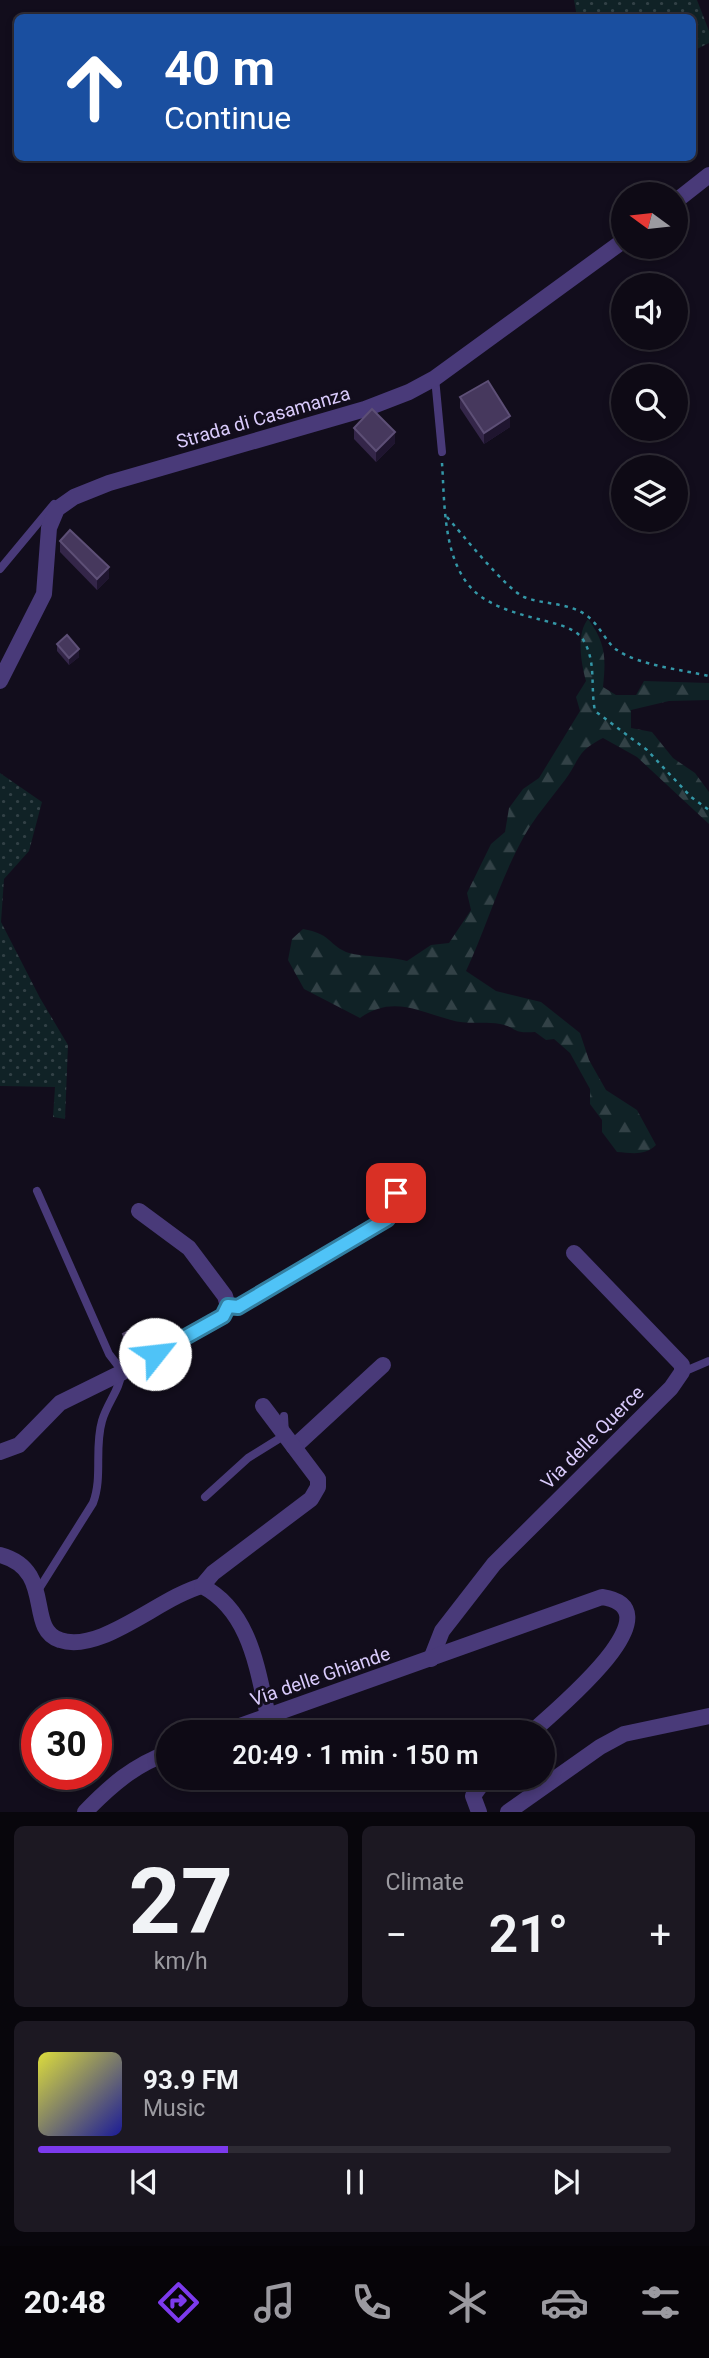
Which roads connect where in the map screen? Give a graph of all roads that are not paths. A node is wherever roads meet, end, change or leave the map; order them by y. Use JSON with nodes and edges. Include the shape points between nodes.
{"nodes":[{"id":1,"x":709,"y":175,"type":"edge"},
{"id":2,"x":688,"y":192,"type":"edge"},
{"id":3,"x":611,"y":250,"type":"edge"},
{"id":4,"x":435,"y":378,"type":"junction"},
{"id":5,"x":442,"y":452,"type":"road end"},
{"id":6,"x":74,"y":497,"type":"junction"},
{"id":7,"x":0,"y":569,"type":"edge"},
{"id":8,"x":0,"y":681,"type":"edge"},
{"id":9,"x":37,"y":1191,"type":"dead end"},
{"id":10,"x":396,"y":1193,"type":"dead end"},
{"id":11,"x":139,"y":1211,"type":"dead end"},
{"id":12,"x":574,"y":1253,"type":"dead end"},
{"id":13,"x":228,"y":1306,"type":"junction"},
{"id":14,"x":709,"y":1361,"type":"edge"},
{"id":15,"x":383,"y":1365,"type":"dead end"},
{"id":16,"x":122,"y":1371,"type":"junction"},
{"id":17,"x":682,"y":1373,"type":"junction"},
{"id":18,"x":263,"y":1406,"type":"dead end"},
{"id":19,"x":284,"y":1416,"type":"dead end"},
{"id":20,"x":290,"y":1441,"type":"junction"},
{"id":21,"x":0,"y":1452,"type":"edge"},
{"id":22,"x":205,"y":1497,"type":"dead end"},
{"id":23,"x":0,"y":1555,"type":"edge"},
{"id":24,"x":202,"y":1586,"type":"junction"},
{"id":25,"x":37,"y":1592,"type":"junction"},
{"id":26,"x":431,"y":1659,"type":"junction"},
{"id":27,"x":268,"y":1716,"type":"junction"},
{"id":28,"x":709,"y":1716,"type":"edge"},
{"id":29,"x":257,"y":1720,"type":"edge"},
{"id":30,"x":544,"y":1720,"type":"edge"},
{"id":31,"x":156,"y":1759,"type":"edge"},
{"id":32,"x":477,"y":1790,"type":"edge"},
{"id":33,"x":475,"y":1811,"type":"edge"},
{"id":34,"x":85,"y":1812,"type":"edge"},
{"id":35,"x":508,"y":1812,"type":"edge"}],
"edges":[{"from":1,"to":2,"type":"street"},
{"from":3,"to":4,"type":"street","name":"Strada di Casamanza"},
{"from":4,"to":5,"type":"lane"},
{"from":4,"to":6,"type":"street","name":"Strada di Casamanza","via":[[365,409]]},
{"from":6,"to":7,"type":"lane","via":[[53,504]]},
{"from":6,"to":8,"type":"street","name":"Strada di Casamanza","via":[[57,509],[49,527],[44,594]]},
{"from":9,"to":16,"type":"lane","via":[[108,1354]]},
{"from":10,"to":13,"type":"lane","via":[[399,1201],[387,1219],[238,1307]]},
{"from":11,"to":13,"type":"street","via":[[189,1248]]},
{"from":12,"to":17,"type":"street","via":[[682,1365]]},
{"from":13,"to":16,"type":"street","via":[[223,1316]]},
{"from":14,"to":17,"type":"lane"},
{"from":15,"to":20,"type":"street"},
{"from":16,"to":21,"type":"street","via":[[60,1403],[19,1445]]},
{"from":16,"to":25,"type":"lane","via":[[102,1419],[98,1490]]},
{"from":17,"to":26,"type":"street","name":"Via delle Querce","via":[[494,1564],[442,1631]]},
{"from":18,"to":20,"type":"street"},
{"from":19,"to":20,"type":"lane"},
{"from":20,"to":22,"type":"lane","via":[[248,1458]]},
{"from":20,"to":24,"type":"street","via":[[318,1479],[311,1499]]},
{"from":23,"to":25,"type":"street","via":[[17,1560],[31,1574]]},
{"from":24,"to":25,"type":"street","via":[[182,1592],[94,1641],[76,1644],[57,1640],[47,1628]]},
{"from":24,"to":27,"type":"street","via":[[229,1606],[252,1647]]},
{"from":26,"to":27,"type":"street","name":"Via delle Ghiande"},
{"from":26,"to":30,"type":"street","name":"Via delle Ghiande","via":[[602,1598],[615,1599],[625,1606],[629,1620],[617,1648]]},
{"from":27,"to":29,"type":"street","name":"Via delle Ghiande"},
{"from":28,"to":35,"type":"street","via":[[624,1734]]},
{"from":31,"to":34,"type":"street","via":[[114,1783]]},
{"from":32,"to":33,"type":"street","via":[[473,1796]]}]}
